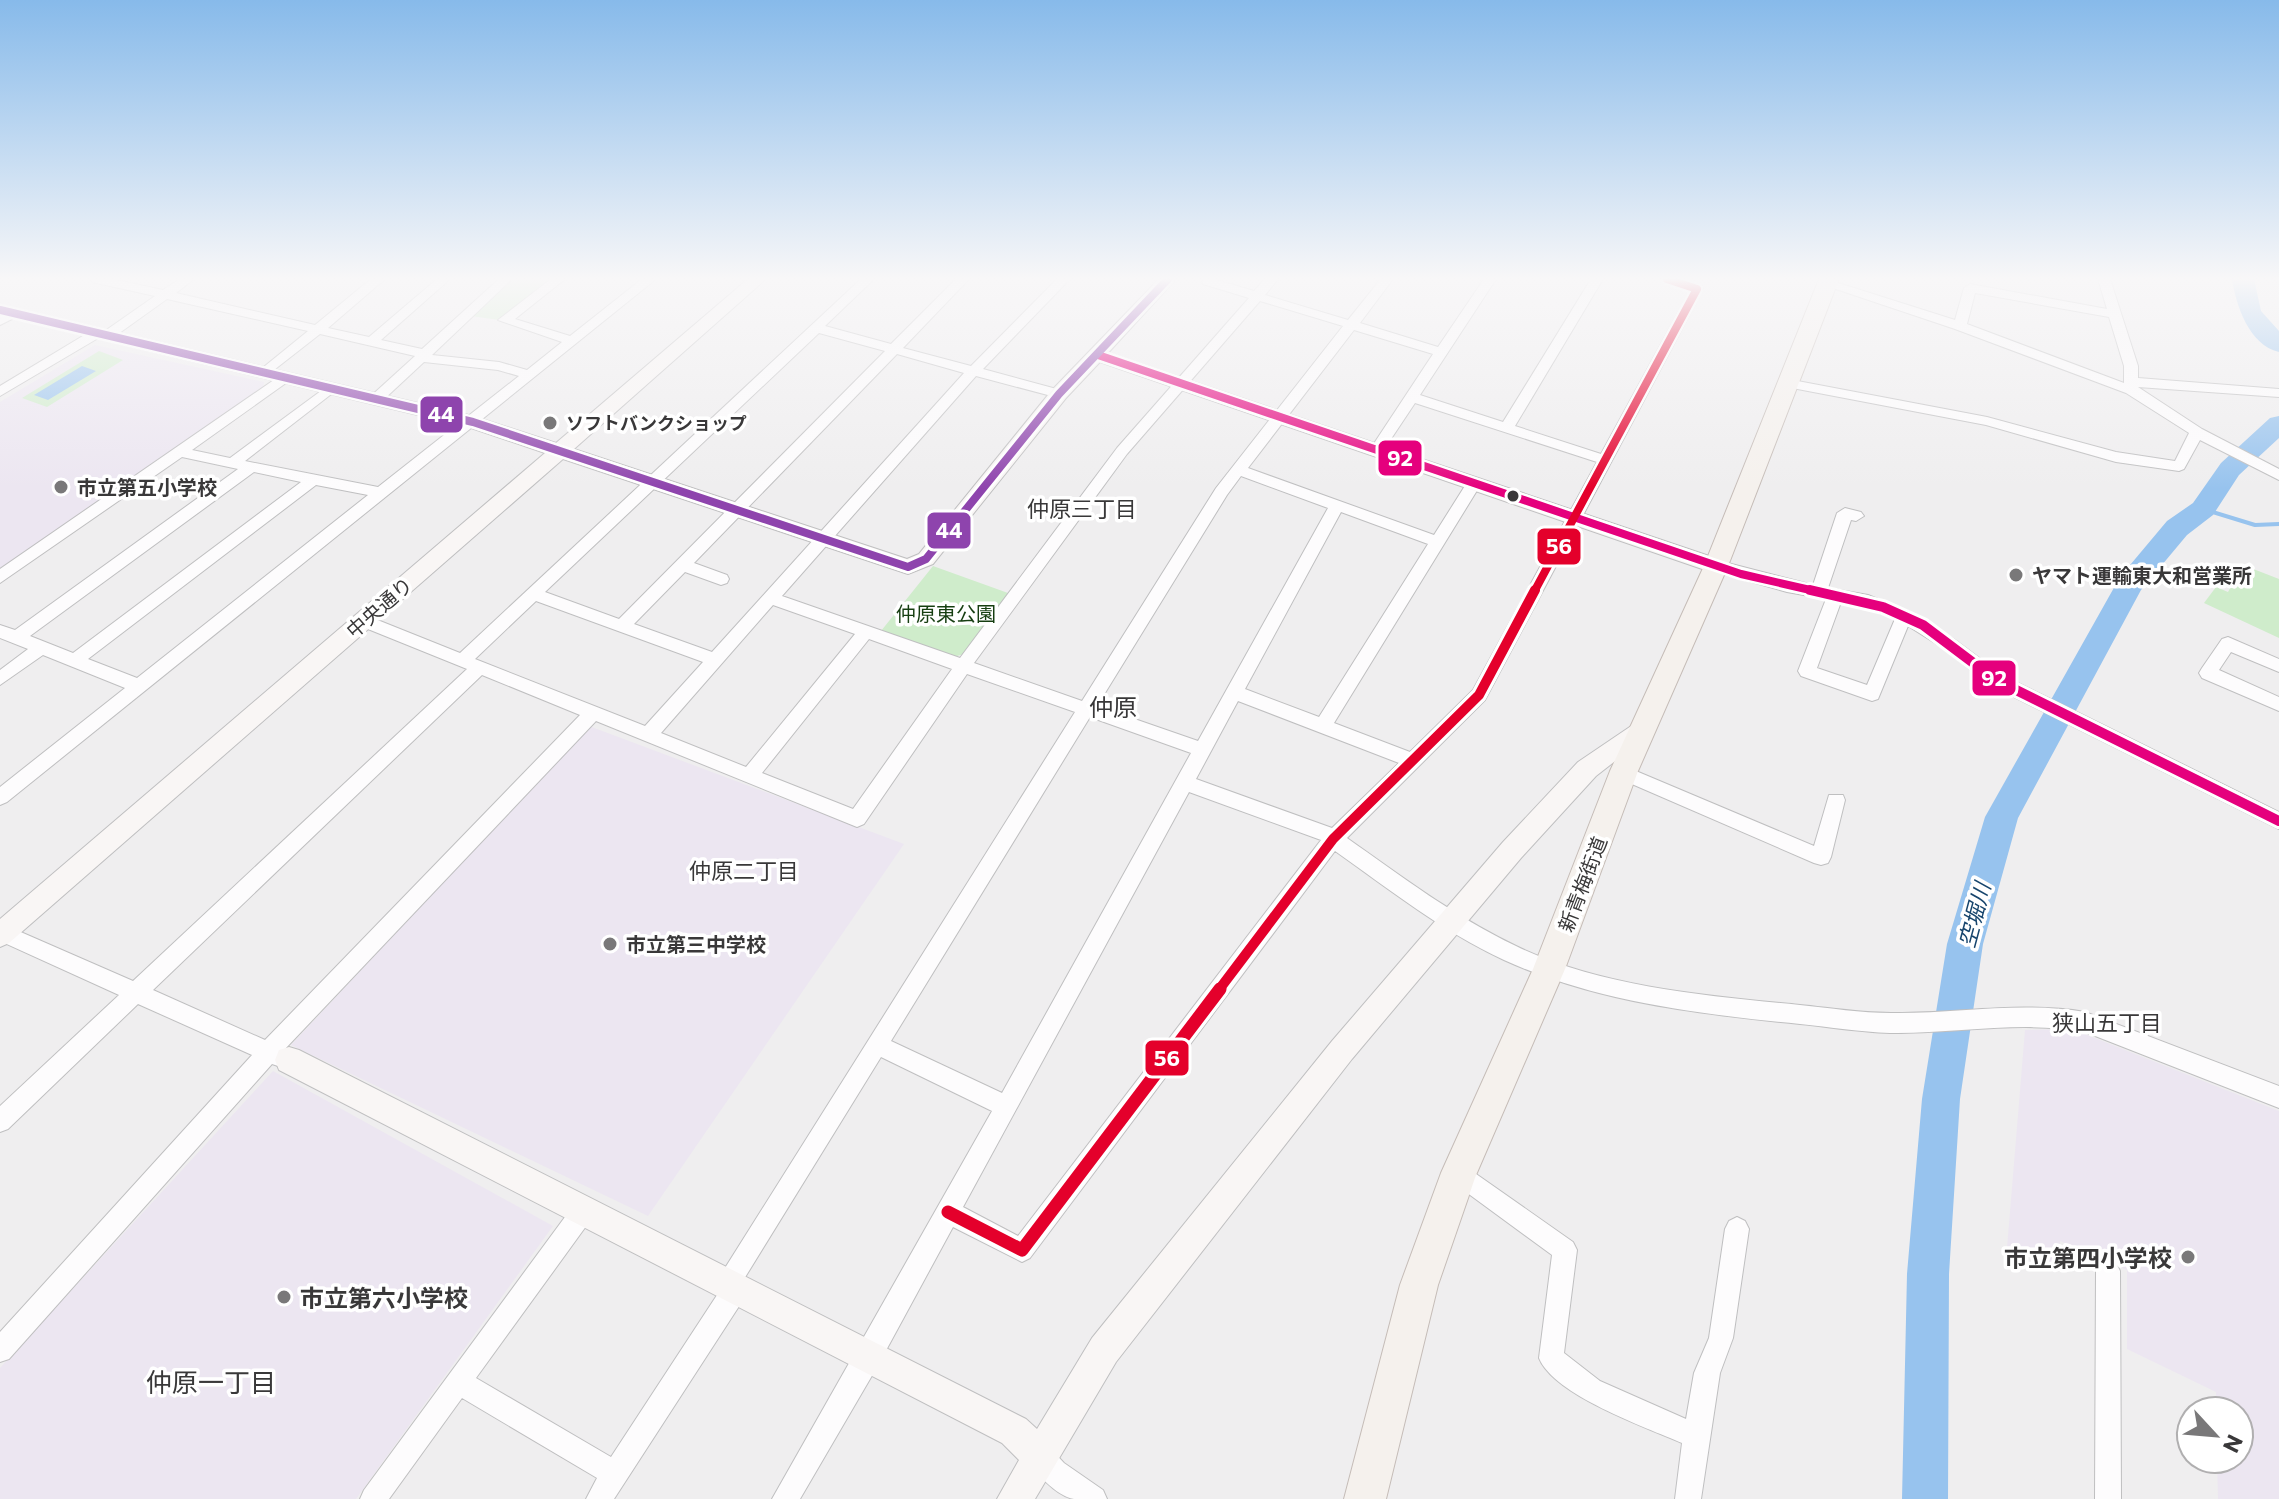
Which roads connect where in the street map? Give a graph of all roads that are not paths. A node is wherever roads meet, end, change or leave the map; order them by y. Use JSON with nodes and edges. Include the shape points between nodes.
{"nodes":[{"id":1,"x":76,"y":349,"type":"edge"},
{"id":2,"x":161,"y":349,"type":"edge"},
{"id":3,"x":295,"y":349,"type":"edge"},
{"id":4,"x":397,"y":349,"type":"edge"},
{"id":5,"x":431,"y":349,"type":"edge"},
{"id":6,"x":561,"y":349,"type":"edge"},
{"id":7,"x":677,"y":349,"type":"edge"},
{"id":8,"x":794,"y":349,"type":"edge"},
{"id":9,"x":891,"y":349,"type":"joint"},
{"id":10,"x":995,"y":349,"type":"edge"},
{"id":11,"x":1104,"y":349,"type":"edge"},
{"id":12,"x":1210,"y":349,"type":"edge"},
{"id":13,"x":1333,"y":349,"type":"edge"},
{"id":14,"x":1431,"y":349,"type":"edge"},
{"id":15,"x":1443,"y":349,"type":"edge"},
{"id":16,"x":1554,"y":349,"type":"edge"},
{"id":17,"x":1665,"y":349,"type":"edge"},
{"id":18,"x":1799,"y":349,"type":"edge"},
{"id":19,"x":2025,"y":349,"type":"edge"},
{"id":20,"x":2125,"y":349,"type":"edge"},
{"id":21,"x":1441,"y":352,"type":"junction"},
{"id":22,"x":1098,"y":355,"type":"junction"},
{"id":23,"x":423,"y":356,"type":"junction"},
{"id":24,"x":973,"y":371,"type":"junction"},
{"id":25,"x":265,"y":373,"type":"junction"},
{"id":26,"x":529,"y":375,"type":"junction"},
{"id":27,"x":286,"y":378,"type":"junction"},
{"id":28,"x":1179,"y":383,"type":"junction"},
{"id":29,"x":1787,"y":383,"type":"junction"},
{"id":30,"x":2131,"y":386,"type":"junction"},
{"id":31,"x":329,"y":389,"type":"junction"},
{"id":32,"x":0,"y":392,"type":"edge"},
{"id":33,"x":2279,"y":393,"type":"edge"},
{"id":34,"x":1059,"y":394,"type":"junction"},
{"id":35,"x":1412,"y":397,"type":"junction"},
{"id":36,"x":376,"y":399,"type":"junction"},
{"id":37,"x":1280,"y":417,"type":"junction"},
{"id":38,"x":473,"y":422,"type":"junction"},
{"id":39,"x":1506,"y":428,"type":"junction"},
{"id":40,"x":2197,"y":432,"type":"junction"},
{"id":41,"x":558,"y":451,"type":"junction"},
{"id":42,"x":1376,"y":451,"type":"junction"},
{"id":43,"x":178,"y":452,"type":"junction"},
{"id":44,"x":1605,"y":460,"type":"junction"},
{"id":45,"x":234,"y":462,"type":"junction"},
{"id":46,"x":252,"y":466,"type":"junction"},
{"id":47,"x":1239,"y":470,"type":"junction"},
{"id":48,"x":2277,"y":474,"type":"edge"},
{"id":49,"x":314,"y":479,"type":"junction"},
{"id":50,"x":653,"y":482,"type":"junction"},
{"id":51,"x":1473,"y":484,"type":"junction"},
{"id":52,"x":381,"y":493,"type":"junction"},
{"id":53,"x":1337,"y":505,"type":"junction"},
{"id":54,"x":736,"y":510,"type":"junction"},
{"id":55,"x":1856,"y":516,"type":"dead end"},
{"id":56,"x":1574,"y":519,"type":"junction"},
{"id":57,"x":821,"y":539,"type":"junction"},
{"id":58,"x":1438,"y":542,"type":"junction"},
{"id":59,"x":683,"y":565,"type":"junction"},
{"id":60,"x":1716,"y":566,"type":"junction"},
{"id":61,"x":0,"y":577,"type":"edge"},
{"id":62,"x":721,"y":579,"type":"dead end"},
{"id":63,"x":534,"y":594,"type":"junction"},
{"id":64,"x":1827,"y":594,"type":"junction"},
{"id":65,"x":770,"y":598,"type":"junction"},
{"id":66,"x":1904,"y":616,"type":"junction"},
{"id":67,"x":364,"y":621,"type":"junction"},
{"id":68,"x":622,"y":626,"type":"junction"},
{"id":69,"x":866,"y":632,"type":"junction"},
{"id":70,"x":8,"y":634,"type":"edge"},
{"id":71,"x":42,"y":647,"type":"junction"},
{"id":72,"x":75,"y":660,"type":"junction"},
{"id":73,"x":715,"y":660,"type":"junction"},
{"id":74,"x":471,"y":665,"type":"junction"},
{"id":75,"x":963,"y":666,"type":"junction"},
{"id":76,"x":2279,"y":666,"type":"edge"},
{"id":77,"x":0,"y":679,"type":"edge"},
{"id":78,"x":139,"y":686,"type":"junction"},
{"id":79,"x":1232,"y":691,"type":"junction"},
{"id":80,"x":2279,"y":704,"type":"edge"},
{"id":81,"x":1086,"y":710,"type":"junction"},
{"id":82,"x":592,"y":714,"type":"junction"},
{"id":83,"x":1323,"y":726,"type":"junction"},
{"id":84,"x":1643,"y":727,"type":"junction"},
{"id":85,"x":648,"y":735,"type":"junction"},
{"id":86,"x":1200,"y":749,"type":"junction"},
{"id":87,"x":1414,"y":761,"type":"junction"},
{"id":88,"x":1624,"y":773,"type":"junction"},
{"id":89,"x":749,"y":776,"type":"junction"},
{"id":90,"x":1183,"y":782,"type":"junction"},
{"id":91,"x":0,"y":797,"type":"edge"},
{"id":92,"x":1836,"y":800,"type":"dead end"},
{"id":93,"x":2276,"y":812,"type":"edge"},
{"id":94,"x":1333,"y":839,"type":"junction"},
{"id":95,"x":1454,"y":919,"type":"junction"},
{"id":96,"x":1,"y":933,"type":"edge"},
{"id":97,"x":1549,"y":969,"type":"junction"},
{"id":98,"x":134,"y":994,"type":"junction"},
{"id":99,"x":875,"y":1044,"type":"junction"},
{"id":100,"x":279,"y":1056,"type":"junction"},
{"id":101,"x":2279,"y":1097,"type":"edge"},
{"id":102,"x":1006,"y":1106,"type":"junction"},
{"id":103,"x":0,"y":1121,"type":"edge"},
{"id":104,"x":1459,"y":1173,"type":"junction"},
{"id":105,"x":584,"y":1210,"type":"junction"},
{"id":106,"x":948,"y":1212,"type":"junction"},
{"id":107,"x":1737,"y":1229,"type":"dead end"},
{"id":108,"x":2108,"y":1271,"type":"dead end"},
{"id":109,"x":732,"y":1286,"type":"junction"},
{"id":110,"x":0,"y":1350,"type":"edge"},
{"id":111,"x":868,"y":1358,"type":"junction"},
{"id":112,"x":459,"y":1382,"type":"junction"},
{"id":113,"x":1696,"y":1436,"type":"junction"},
{"id":114,"x":1040,"y":1456,"type":"junction"},
{"id":115,"x":615,"y":1474,"type":"junction"},
{"id":116,"x":373,"y":1499,"type":"edge"},
{"id":117,"x":599,"y":1499,"type":"edge"},
{"id":118,"x":785,"y":1499,"type":"edge"},
{"id":119,"x":1015,"y":1499,"type":"edge"},
{"id":120,"x":1094,"y":1499,"type":"edge"},
{"id":121,"x":1365,"y":1499,"type":"edge"},
{"id":122,"x":1688,"y":1499,"type":"edge"},
{"id":123,"x":2108,"y":1499,"type":"edge"}],
"edges":[{"from":1,"to":32,"type":"street"},
{"from":2,"to":25,"type":"street"},
{"from":3,"to":25,"type":"street"},
{"from":4,"to":23,"type":"street"},
{"from":5,"to":23,"type":"street"},
{"from":6,"to":26,"type":"street"},
{"from":7,"to":41,"type":"street","name":"中央通り"},
{"from":8,"to":50,"type":"street"},
{"from":9,"to":24,"type":"street"},
{"from":9,"to":54,"type":"street"},
{"from":10,"to":24,"type":"street"},
{"from":11,"to":22,"type":"street"},
{"from":12,"to":28,"type":"street"},
{"from":13,"to":37,"type":"street"},
{"from":14,"to":21,"type":"street"},
{"from":15,"to":21,"type":"street"},
{"from":16,"to":39,"type":"street"},
{"from":17,"to":44,"type":"street"},
{"from":18,"to":29,"type":"main road","name":"新青梅街道"},
{"from":19,"to":30,"type":"street"},
{"from":20,"to":30,"type":"street"},
{"from":21,"to":35,"type":"street"},
{"from":22,"to":28,"type":"street"},
{"from":22,"to":34,"type":"street"},
{"from":23,"to":26,"type":"street"},
{"from":23,"to":36,"type":"street"},
{"from":24,"to":34,"type":"street"},
{"from":24,"to":57,"type":"street"},
{"from":25,"to":27,"type":"street"},
{"from":26,"to":38,"type":"street"},
{"from":27,"to":31,"type":"street"},
{"from":27,"to":43,"type":"street"},
{"from":28,"to":37,"type":"street"},
{"from":28,"to":75,"type":"street","via":[[1122,451]]},
{"from":29,"to":40,"type":"street","via":[[1987,421],[2116,457],[2179,466]]},
{"from":29,"to":60,"type":"main road","name":"新青梅街道"},
{"from":30,"to":33,"type":"street"},
{"from":30,"to":40,"type":"street"},
{"from":31,"to":36,"type":"street"},
{"from":31,"to":45,"type":"street"},
{"from":34,"to":57,"type":"street","via":[[918,565],[900,565]]},
{"from":35,"to":39,"type":"street"},
{"from":35,"to":42,"type":"street"},
{"from":36,"to":38,"type":"street"},
{"from":37,"to":42,"type":"street"},
{"from":37,"to":47,"type":"street"},
{"from":38,"to":41,"type":"street"},
{"from":38,"to":52,"type":"street"},
{"from":39,"to":44,"type":"street"},
{"from":40,"to":48,"type":"street"},
{"from":41,"to":50,"type":"street"},
{"from":41,"to":67,"type":"street","name":"中央通り"},
{"from":42,"to":51,"type":"street"},
{"from":43,"to":45,"type":"street"},
{"from":43,"to":61,"type":"street"},
{"from":44,"to":56,"type":"street"},
{"from":45,"to":46,"type":"street"},
{"from":46,"to":49,"type":"street"},
{"from":46,"to":70,"type":"street"},
{"from":47,"to":53,"type":"street"},
{"from":47,"to":81,"type":"street"},
{"from":49,"to":52,"type":"street"},
{"from":49,"to":72,"type":"street"},
{"from":50,"to":54,"type":"street"},
{"from":50,"to":63,"type":"street"},
{"from":51,"to":56,"type":"street"},
{"from":51,"to":58,"type":"street"},
{"from":52,"to":78,"type":"street"},
{"from":53,"to":58,"type":"street"},
{"from":53,"to":79,"type":"street"},
{"from":54,"to":57,"type":"street"},
{"from":54,"to":59,"type":"street"},
{"from":55,"to":64,"type":"street","via":[[1845,513],[1842,545]]},
{"from":56,"to":60,"type":"street"},
{"from":56,"to":87,"type":"street","via":[[1479,695]]},
{"from":57,"to":65,"type":"street"},
{"from":58,"to":83,"type":"street"},
{"from":59,"to":62,"type":"street"},
{"from":59,"to":68,"type":"street"},
{"from":60,"to":64,"type":"street"},
{"from":60,"to":84,"type":"main road","name":"新青梅街道"},
{"from":63,"to":68,"type":"street"},
{"from":63,"to":74,"type":"street"},
{"from":64,"to":66,"type":"street","via":[[1868,601]]},
{"from":64,"to":66,"type":"street","via":[[1807,671],[1872,694]]},
{"from":65,"to":69,"type":"street"},
{"from":65,"to":73,"type":"street"},
{"from":66,"to":93,"type":"street","via":[[1996,680],[2101,734]]},
{"from":67,"to":74,"type":"street"},
{"from":67,"to":96,"type":"street","name":"中央通り"},
{"from":68,"to":73,"type":"street"},
{"from":69,"to":75,"type":"street"},
{"from":69,"to":89,"type":"street"},
{"from":70,"to":71,"type":"street"},
{"from":71,"to":72,"type":"street"},
{"from":71,"to":77,"type":"street"},
{"from":72,"to":78,"type":"street"},
{"from":73,"to":85,"type":"street"},
{"from":74,"to":82,"type":"street"},
{"from":74,"to":98,"type":"street"},
{"from":75,"to":81,"type":"street"},
{"from":75,"to":89,"type":"street","via":[[857,819]]},
{"from":76,"to":80,"type":"street","via":[[2228,643],[2208,673]]},
{"from":78,"to":91,"type":"street"},
{"from":79,"to":83,"type":"street"},
{"from":79,"to":86,"type":"street"},
{"from":81,"to":86,"type":"street"},
{"from":81,"to":99,"type":"street"},
{"from":82,"to":85,"type":"street"},
{"from":82,"to":100,"type":"street"},
{"from":83,"to":87,"type":"street"},
{"from":84,"to":88,"type":"main road","name":"新青梅街道"},
{"from":84,"to":95,"type":"street","via":[[1587,769]]},
{"from":85,"to":89,"type":"street"},
{"from":86,"to":90,"type":"street"},
{"from":87,"to":94,"type":"street"},
{"from":88,"to":92,"type":"street","via":[[1821,857]]},
{"from":88,"to":97,"type":"main road","name":"新青梅街道"},
{"from":90,"to":94,"type":"street"},
{"from":90,"to":102,"type":"street"},
{"from":94,"to":95,"type":"street"},
{"from":94,"to":106,"type":"street","via":[[1022,1250]]},
{"from":95,"to":97,"type":"street","via":[[1508,952]]},
{"from":95,"to":114,"type":"street","via":[[1342,1050],[1104,1350]]},
{"from":96,"to":98,"type":"street"},
{"from":97,"to":101,"type":"street","via":[[1640,994],[1765,1011],[1912,1022],[2032,1017],[2085,1022]]},
{"from":97,"to":104,"type":"main road","name":"新青梅街道"},
{"from":98,"to":100,"type":"street"},
{"from":98,"to":103,"type":"street"},
{"from":99,"to":102,"type":"street"},
{"from":99,"to":109,"type":"street"},
{"from":100,"to":105,"type":"street"},
{"from":100,"to":110,"type":"street"},
{"from":102,"to":106,"type":"street"},
{"from":104,"to":113,"type":"street","via":[[1565,1250],[1551,1358],[1591,1390]]},
{"from":104,"to":121,"type":"main road","name":"新青梅街道","via":[[1419,1285]]},
{"from":105,"to":109,"type":"street"},
{"from":105,"to":112,"type":"street"},
{"from":106,"to":111,"type":"street"},
{"from":107,"to":113,"type":"street","via":[[1721,1338],[1707,1373]]},
{"from":108,"to":123,"type":"street"},
{"from":109,"to":111,"type":"street"},
{"from":109,"to":115,"type":"street"},
{"from":111,"to":114,"type":"street","via":[[1014,1431]]},
{"from":111,"to":118,"type":"street"},
{"from":112,"to":115,"type":"street"},
{"from":112,"to":116,"type":"street"},
{"from":113,"to":122,"type":"street"},
{"from":114,"to":119,"type":"street"},
{"from":114,"to":120,"type":"street"},
{"from":115,"to":117,"type":"street"}]}
